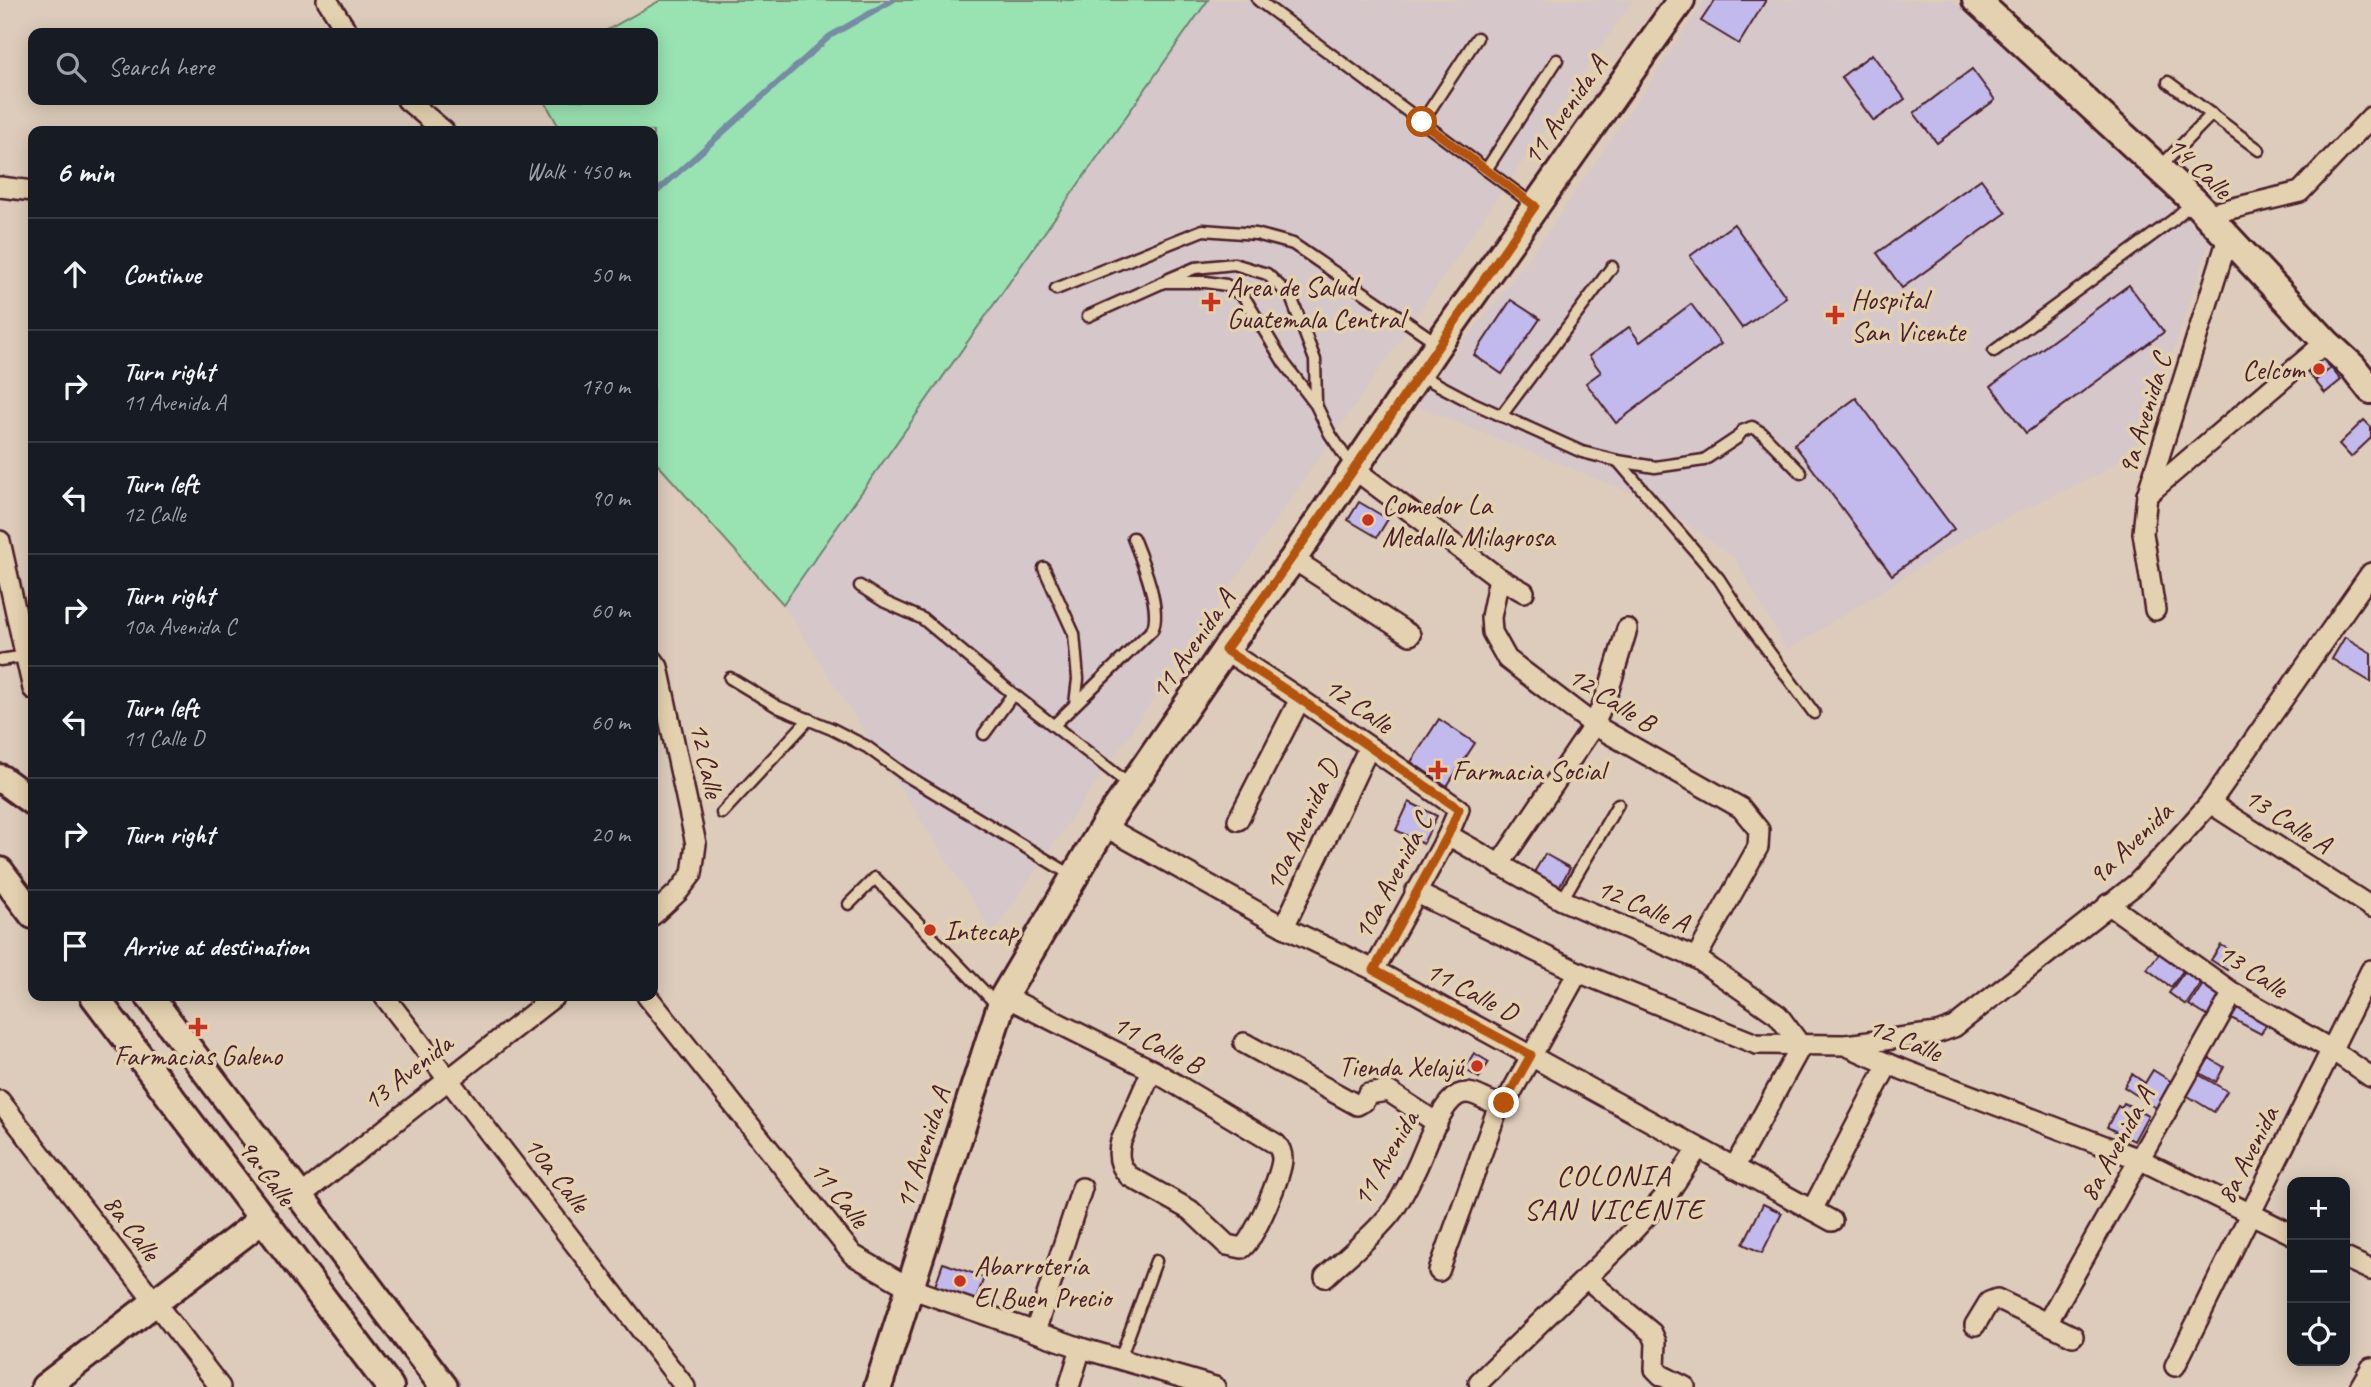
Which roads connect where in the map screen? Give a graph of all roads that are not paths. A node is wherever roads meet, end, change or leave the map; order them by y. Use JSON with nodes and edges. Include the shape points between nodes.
{"nodes":[{"id":1,"x":1258,"y":0,"type":"edge"},
{"id":2,"x":1681,"y":0,"type":"edge"},
{"id":3,"x":1976,"y":0,"type":"edge"},
{"id":4,"x":335,"y":3,"type":"edge"},
{"id":5,"x":346,"y":28,"type":"edge"},
{"id":6,"x":1477,"y":38,"type":"dead end"},
{"id":7,"x":1557,"y":60,"type":"dead end"},
{"id":8,"x":2168,"y":82,"type":"dead end"},
{"id":9,"x":413,"y":105,"type":"edge"},
{"id":10,"x":2212,"y":114,"type":"junction"},
{"id":11,"x":2371,"y":117,"type":"edge"},
{"id":12,"x":1422,"y":122,"type":"junction"},
{"id":13,"x":438,"y":126,"type":"edge"},
{"id":14,"x":2259,"y":149,"type":"dead end"},
{"id":15,"x":1486,"y":170,"type":"junction"},
{"id":16,"x":2157,"y":170,"type":"junction"},
{"id":17,"x":0,"y":187,"type":"edge"},
{"id":18,"x":28,"y":190,"type":"edge"},
{"id":19,"x":1535,"y":206,"type":"junction"},
{"id":20,"x":2199,"y":208,"type":"junction"},
{"id":21,"x":2228,"y":238,"type":"junction"},
{"id":22,"x":1612,"y":267,"type":"dead end"},
{"id":23,"x":1164,"y":282,"type":"junction"},
{"id":24,"x":1056,"y":289,"type":"dead end"},
{"id":25,"x":1088,"y":316,"type":"dead end"},
{"id":26,"x":2326,"y":342,"type":"junction"},
{"id":27,"x":1439,"y":343,"type":"junction"},
{"id":28,"x":1994,"y":351,"type":"dead end"},
{"id":29,"x":1418,"y":374,"type":"junction"},
{"id":30,"x":2371,"y":390,"type":"edge"},
{"id":31,"x":1316,"y":405,"type":"junction"},
{"id":32,"x":1502,"y":416,"type":"junction"},
{"id":33,"x":1618,"y":461,"type":"junction"},
{"id":34,"x":1354,"y":469,"type":"junction"},
{"id":35,"x":1801,"y":473,"type":"dead end"},
{"id":36,"x":2147,"y":495,"type":"junction"},
{"id":37,"x":1133,"y":538,"type":"dead end"},
{"id":38,"x":0,"y":541,"type":"edge"},
{"id":39,"x":1293,"y":559,"type":"junction"},
{"id":40,"x":1044,"y":568,"type":"dead end"},
{"id":41,"x":2371,"y":573,"type":"edge"},
{"id":42,"x":1499,"y":578,"type":"junction"},
{"id":43,"x":860,"y":586,"type":"dead end"},
{"id":44,"x":1524,"y":593,"type":"dead end"},
{"id":45,"x":7,"y":605,"type":"edge"},
{"id":46,"x":2155,"y":610,"type":"dead end"},
{"id":47,"x":1627,"y":629,"type":"dead end"},
{"id":48,"x":1410,"y":635,"type":"dead end"},
{"id":49,"x":1225,"y":650,"type":"junction"},
{"id":50,"x":26,"y":656,"type":"junction"},
{"id":51,"x":0,"y":660,"type":"edge"},
{"id":52,"x":28,"y":665,"type":"edge"},
{"id":53,"x":658,"y":672,"type":"edge"},
{"id":54,"x":730,"y":678,"type":"dead end"},
{"id":55,"x":1013,"y":694,"type":"junction"},
{"id":56,"x":1300,"y":699,"type":"junction"},
{"id":57,"x":1075,"y":704,"type":"junction"},
{"id":58,"x":1814,"y":713,"type":"dead end"},
{"id":59,"x":808,"y":719,"type":"junction"},
{"id":60,"x":1054,"y":725,"type":"junction"},
{"id":61,"x":1594,"y":725,"type":"junction"},
{"id":62,"x":984,"y":733,"type":"dead end"},
{"id":63,"x":1369,"y":747,"type":"junction"},
{"id":64,"x":0,"y":778,"type":"edge"},
{"id":65,"x":1131,"y":786,"type":"junction"},
{"id":66,"x":28,"y":798,"type":"edge"},
{"id":67,"x":2210,"y":803,"type":"junction"},
{"id":68,"x":1618,"y":804,"type":"dead end"},
{"id":69,"x":1459,"y":809,"type":"joint"},
{"id":70,"x":722,"y":813,"type":"dead end"},
{"id":71,"x":1238,"y":820,"type":"dead end"},
{"id":72,"x":1104,"y":826,"type":"junction"},
{"id":73,"x":1448,"y":835,"type":"junction"},
{"id":74,"x":1499,"y":865,"type":"junction"},
{"id":75,"x":0,"y":871,"type":"edge"},
{"id":76,"x":1073,"y":876,"type":"junction"},
{"id":77,"x":1415,"y":892,"type":"junction"},
{"id":78,"x":1562,"y":900,"type":"junction"},
{"id":79,"x":28,"y":903,"type":"edge"},
{"id":80,"x":849,"y":904,"type":"dead end"},
{"id":81,"x":2109,"y":904,"type":"junction"},
{"id":82,"x":2371,"y":907,"type":"edge"},
{"id":83,"x":658,"y":910,"type":"edge"},
{"id":84,"x":1284,"y":927,"type":"junction"},
{"id":85,"x":1696,"y":958,"type":"junction"},
{"id":86,"x":1374,"y":970,"type":"junction"},
{"id":87,"x":2371,"y":970,"type":"edge"},
{"id":88,"x":1578,"y":972,"type":"junction"},
{"id":89,"x":2234,"y":993,"type":"junction"},
{"id":90,"x":98,"y":1001,"type":"edge"},
{"id":91,"x":153,"y":1001,"type":"edge"},
{"id":92,"x":388,"y":1001,"type":"edge"},
{"id":93,"x":549,"y":1001,"type":"edge"},
{"id":94,"x":651,"y":1001,"type":"edge"},
{"id":95,"x":1002,"y":1002,"type":"junction"},
{"id":96,"x":1244,"y":1043,"type":"dead end"},
{"id":97,"x":1845,"y":1045,"type":"junction"},
{"id":98,"x":1801,"y":1046,"type":"junction"},
{"id":99,"x":2332,"y":1050,"type":"junction"},
{"id":100,"x":1531,"y":1055,"type":"junction"},
{"id":101,"x":1888,"y":1064,"type":"junction"},
{"id":102,"x":1152,"y":1070,"type":"junction"},
{"id":103,"x":2371,"y":1076,"type":"edge"},
{"id":104,"x":449,"y":1079,"type":"junction"},
{"id":105,"x":0,"y":1101,"type":"edge"},
{"id":106,"x":1499,"y":1105,"type":"junction"},
{"id":107,"x":1437,"y":1123,"type":"junction"},
{"id":108,"x":1698,"y":1148,"type":"junction"},
{"id":109,"x":2139,"y":1159,"type":"junction"},
{"id":110,"x":1734,"y":1168,"type":"junction"},
{"id":111,"x":1082,"y":1188,"type":"dead end"},
{"id":112,"x":299,"y":1197,"type":"junction"},
{"id":113,"x":1812,"y":1210,"type":"junction"},
{"id":114,"x":2248,"y":1214,"type":"junction"},
{"id":115,"x":263,"y":1219,"type":"junction"},
{"id":116,"x":1832,"y":1222,"type":"dead end"},
{"id":117,"x":2287,"y":1232,"type":"edge"},
{"id":118,"x":2350,"y":1260,"type":"edge"},
{"id":119,"x":1156,"y":1261,"type":"dead end"},
{"id":120,"x":1439,"y":1270,"type":"dead end"},
{"id":121,"x":2371,"y":1270,"type":"edge"},
{"id":122,"x":1325,"y":1277,"type":"dead end"},
{"id":123,"x":1586,"y":1278,"type":"junction"},
{"id":124,"x":910,"y":1288,"type":"junction"},
{"id":125,"x":155,"y":1302,"type":"junction"},
{"id":126,"x":2047,"y":1323,"type":"junction"},
{"id":127,"x":1975,"y":1325,"type":"dead end"},
{"id":128,"x":1035,"y":1332,"type":"junction"},
{"id":129,"x":2073,"y":1336,"type":"dead end"},
{"id":130,"x":1081,"y":1348,"type":"junction"},
{"id":131,"x":1120,"y":1359,"type":"junction"},
{"id":132,"x":2175,"y":1366,"type":"dead end"},
{"id":133,"x":2371,"y":1368,"type":"edge"},
{"id":134,"x":1479,"y":1382,"type":"dead end"},
{"id":135,"x":45,"y":1387,"type":"edge"},
{"id":136,"x":220,"y":1387,"type":"edge"},
{"id":137,"x":390,"y":1387,"type":"edge"},
{"id":138,"x":444,"y":1387,"type":"edge"},
{"id":139,"x":685,"y":1387,"type":"edge"},
{"id":140,"x":878,"y":1387,"type":"edge"},
{"id":141,"x":1069,"y":1387,"type":"edge"},
{"id":142,"x":1215,"y":1387,"type":"edge"},
{"id":143,"x":1685,"y":1387,"type":"edge"},
{"id":144,"x":2360,"y":1387,"type":"edge"}],
"edges":[{"from":1,"to":12,"type":"lane"},
{"from":2,"to":19,"type":"street","name":"11 Avenida A"},
{"from":3,"to":16,"type":"street","name":"14 Calle"},
{"from":4,"to":5,"type":"street"},
{"from":6,"to":12,"type":"lane"},
{"from":7,"to":15,"type":"lane"},
{"from":8,"to":10,"type":"lane"},
{"from":9,"to":13,"type":"street"},
{"from":10,"to":14,"type":"lane"},
{"from":10,"to":16,"type":"lane"},
{"from":11,"to":20,"type":"street","via":[[2300,192]]},
{"from":12,"to":15,"type":"lane"},
{"from":15,"to":19,"type":"lane"},
{"from":16,"to":20,"type":"street","name":"14 Calle"},
{"from":17,"to":18,"type":"street"},
{"from":19,"to":27,"type":"street","name":"11 Avenida A"},
{"from":20,"to":21,"type":"street","name":"14 Calle"},
{"from":20,"to":28,"type":"lane","via":[[2173,219]]},
{"from":21,"to":26,"type":"street","name":"14 Calle"},
{"from":21,"to":36,"type":"street","name":"9a Avenida C"},
{"from":22,"to":32,"type":"lane"},
{"from":23,"to":25,"type":"lane"},
{"from":23,"to":31,"type":"lane","via":[[1226,285],[1244,297]]},
{"from":23,"to":31,"type":"lane","via":[[1195,268],[1234,264],[1267,274],[1291,297],[1315,360]]},
{"from":24,"to":27,"type":"lane","via":[[1203,230],[1256,234],[1293,244]]},
{"from":26,"to":30,"type":"street","name":"14 Calle"},
{"from":26,"to":36,"type":"street"},
{"from":27,"to":29,"type":"street","name":"11 Avenida A"},
{"from":29,"to":32,"type":"lane"},
{"from":29,"to":34,"type":"street","name":"11 Avenida A"},
{"from":31,"to":34,"type":"lane"},
{"from":32,"to":33,"type":"lane","via":[[1582,453]]},
{"from":33,"to":35,"type":"lane","via":[[1655,467],[1704,460],[1752,428]]},
{"from":33,"to":58,"type":"lane","via":[[1719,579]]},
{"from":34,"to":39,"type":"street","name":"11 Avenida A"},
{"from":34,"to":42,"type":"street"},
{"from":36,"to":46,"type":"street","name":"9a Avenida C","via":[[2143,533]]},
{"from":37,"to":57,"type":"lane","via":[[1145,566],[1155,624]]},
{"from":38,"to":45,"type":"street"},
{"from":39,"to":48,"type":"street"},
{"from":39,"to":49,"type":"street","name":"11 Avenida A"},
{"from":40,"to":57,"type":"lane","via":[[1074,634]]},
{"from":41,"to":67,"type":"street","name":"9a Avenida"},
{"from":42,"to":44,"type":"street"},
{"from":42,"to":61,"type":"street","name":"12 Calle B","via":[[1491,617],[1496,644],[1507,659]]},
{"from":43,"to":55,"type":"lane","via":[[923,619]]},
{"from":45,"to":50,"type":"street"},
{"from":47,"to":61,"type":"street"},
{"from":49,"to":56,"type":"street","name":"12 Calle"},
{"from":49,"to":65,"type":"street","name":"11 Avenida A"},
{"from":50,"to":51,"type":"lane"},
{"from":50,"to":52,"type":"street"},
{"from":53,"to":83,"type":"street","name":"12 Calle","via":[[696,844],[692,873]]},
{"from":54,"to":59,"type":"lane"},
{"from":55,"to":60,"type":"lane"},
{"from":55,"to":62,"type":"lane"},
{"from":56,"to":63,"type":"street","name":"12 Calle"},
{"from":56,"to":71,"type":"street"},
{"from":57,"to":60,"type":"lane"},
{"from":59,"to":70,"type":"lane"},
{"from":59,"to":76,"type":"lane","via":[[867,747]]},
{"from":60,"to":65,"type":"lane"},
{"from":61,"to":74,"type":"street"},
{"from":61,"to":85,"type":"street","name":"12 Calle B","via":[[1741,808],[1759,830],[1758,847]]},
{"from":63,"to":69,"type":"street","name":"12 Calle"},
{"from":63,"to":84,"type":"street","name":"10a Avenida D"},
{"from":64,"to":66,"type":"street"},
{"from":65,"to":72,"type":"street","name":"11 Avenida A"},
{"from":67,"to":81,"type":"street","name":"9a Avenida","via":[[2136,884]]},
{"from":67,"to":82,"type":"street","name":"13 Calle A"},
{"from":68,"to":78,"type":"lane"},
{"from":69,"to":73,"type":"street","name":"10a Avenida C"},
{"from":72,"to":76,"type":"street","name":"11 Avenida A"},
{"from":72,"to":84,"type":"street","name":"11 Calle D"},
{"from":73,"to":74,"type":"street","name":"12 Calle A"},
{"from":73,"to":77,"type":"street","name":"10a Avenida C"},
{"from":74,"to":78,"type":"street","name":"12 Calle A"},
{"from":75,"to":79,"type":"street"},
{"from":76,"to":95,"type":"street","name":"11 Avenida A"},
{"from":77,"to":86,"type":"street","name":"10a Avenida C"},
{"from":77,"to":88,"type":"street","name":"12 Calle"},
{"from":78,"to":85,"type":"street","name":"12 Calle A"},
{"from":80,"to":95,"type":"lane","via":[[875,878]]},
{"from":81,"to":89,"type":"street","name":"13 Calle"},
{"from":81,"to":97,"type":"street","name":"9a Avenida","via":[[1954,1027]]},
{"from":84,"to":86,"type":"street","name":"11 Calle D"},
{"from":85,"to":98,"type":"street","name":"12 Calle A","via":[[1778,1014]]},
{"from":86,"to":100,"type":"street","name":"11 Calle D"},
{"from":87,"to":99,"type":"street","name":"8a Avenida"},
{"from":88,"to":98,"type":"street","name":"12 Calle","via":[[1756,1044]]},
{"from":88,"to":100,"type":"street"},
{"from":89,"to":99,"type":"street","name":"13 Calle"},
{"from":89,"to":109,"type":"street","name":"8a Avenida A"},
{"from":90,"to":115,"type":"street","name":"9a Calle"},
{"from":91,"to":112,"type":"street","name":"9a Calle"},
{"from":92,"to":104,"type":"street","name":"10a Calle"},
{"from":93,"to":104,"type":"street","name":"13 Avenida"},
{"from":94,"to":124,"type":"street","name":"11 Calle","via":[[853,1255]]},
{"from":95,"to":102,"type":"street","name":"11 Calle B"},
{"from":95,"to":124,"type":"street","name":"11 Avenida A"},
{"from":96,"to":107,"type":"street","via":[[1357,1105],[1368,1094],[1388,1091]]},
{"from":97,"to":98,"type":"street","name":"12 Calle"},
{"from":97,"to":101,"type":"street","name":"12 Calle"},
{"from":98,"to":110,"type":"street"},
{"from":99,"to":103,"type":"street","name":"13 Calle"},
{"from":99,"to":114,"type":"street","name":"8a Avenida"},
{"from":100,"to":106,"type":"street","via":[[1507,1100]]},
{"from":100,"to":108,"type":"street","name":"11 Calle D"},
{"from":101,"to":109,"type":"street","name":"12 Calle"},
{"from":101,"to":113,"type":"street"},
{"from":102,"to":102,"type":"street","name":"11 Calle B","via":[[1269,1138],[1281,1150],[1281,1169],[1252,1237],[1242,1248],[1227,1245],[1190,1210],[1123,1169],[1121,1142]]},
{"from":104,"to":112,"type":"street","name":"13 Avenida"},
{"from":104,"to":139,"type":"street","name":"10a Calle"},
{"from":105,"to":125,"type":"street","name":"8a Calle"},
{"from":106,"to":107,"type":"street","name":"11 Avenida","via":[[1476,1094],[1461,1094],[1449,1103]]},
{"from":106,"to":120,"type":"street"},
{"from":107,"to":122,"type":"street","name":"11 Avenida","via":[[1393,1211]]},
{"from":108,"to":110,"type":"street","name":"11 Calle D"},
{"from":108,"to":123,"type":"street","via":[[1669,1192]]},
{"from":109,"to":114,"type":"street","name":"12 Calle"},
{"from":109,"to":126,"type":"street","name":"8a Avenida A"},
{"from":110,"to":113,"type":"street","name":"11 Calle D"},
{"from":111,"to":128,"type":"street"},
{"from":112,"to":138,"type":"street","name":"9a Calle"},
{"from":113,"to":116,"type":"street","name":"11 Calle D"},
{"from":114,"to":117,"type":"street","name":"12 Calle"},
{"from":114,"to":132,"type":"street","name":"8a Avenida"},
{"from":115,"to":125,"type":"street"},
{"from":115,"to":137,"type":"street","name":"9a Calle"},
{"from":118,"to":121,"type":"street"},
{"from":119,"to":131,"type":"lane"},
{"from":123,"to":134,"type":"street"},
{"from":123,"to":143,"type":"street","via":[[1656,1337],[1655,1369]]},
{"from":124,"to":128,"type":"street","name":"11 Calle"},
{"from":124,"to":140,"type":"street","name":"11 Avenida A"},
{"from":125,"to":135,"type":"street"},
{"from":125,"to":136,"type":"street","name":"8a Calle"},
{"from":126,"to":127,"type":"street","via":[[1997,1299],[1989,1302]]},
{"from":126,"to":129,"type":"street"},
{"from":128,"to":130,"type":"street","name":"11 Calle"},
{"from":130,"to":131,"type":"street","name":"11 Calle"},
{"from":130,"to":141,"type":"street"},
{"from":131,"to":142,"type":"street","name":"11 Calle"},
{"from":133,"to":144,"type":"street"}]}
